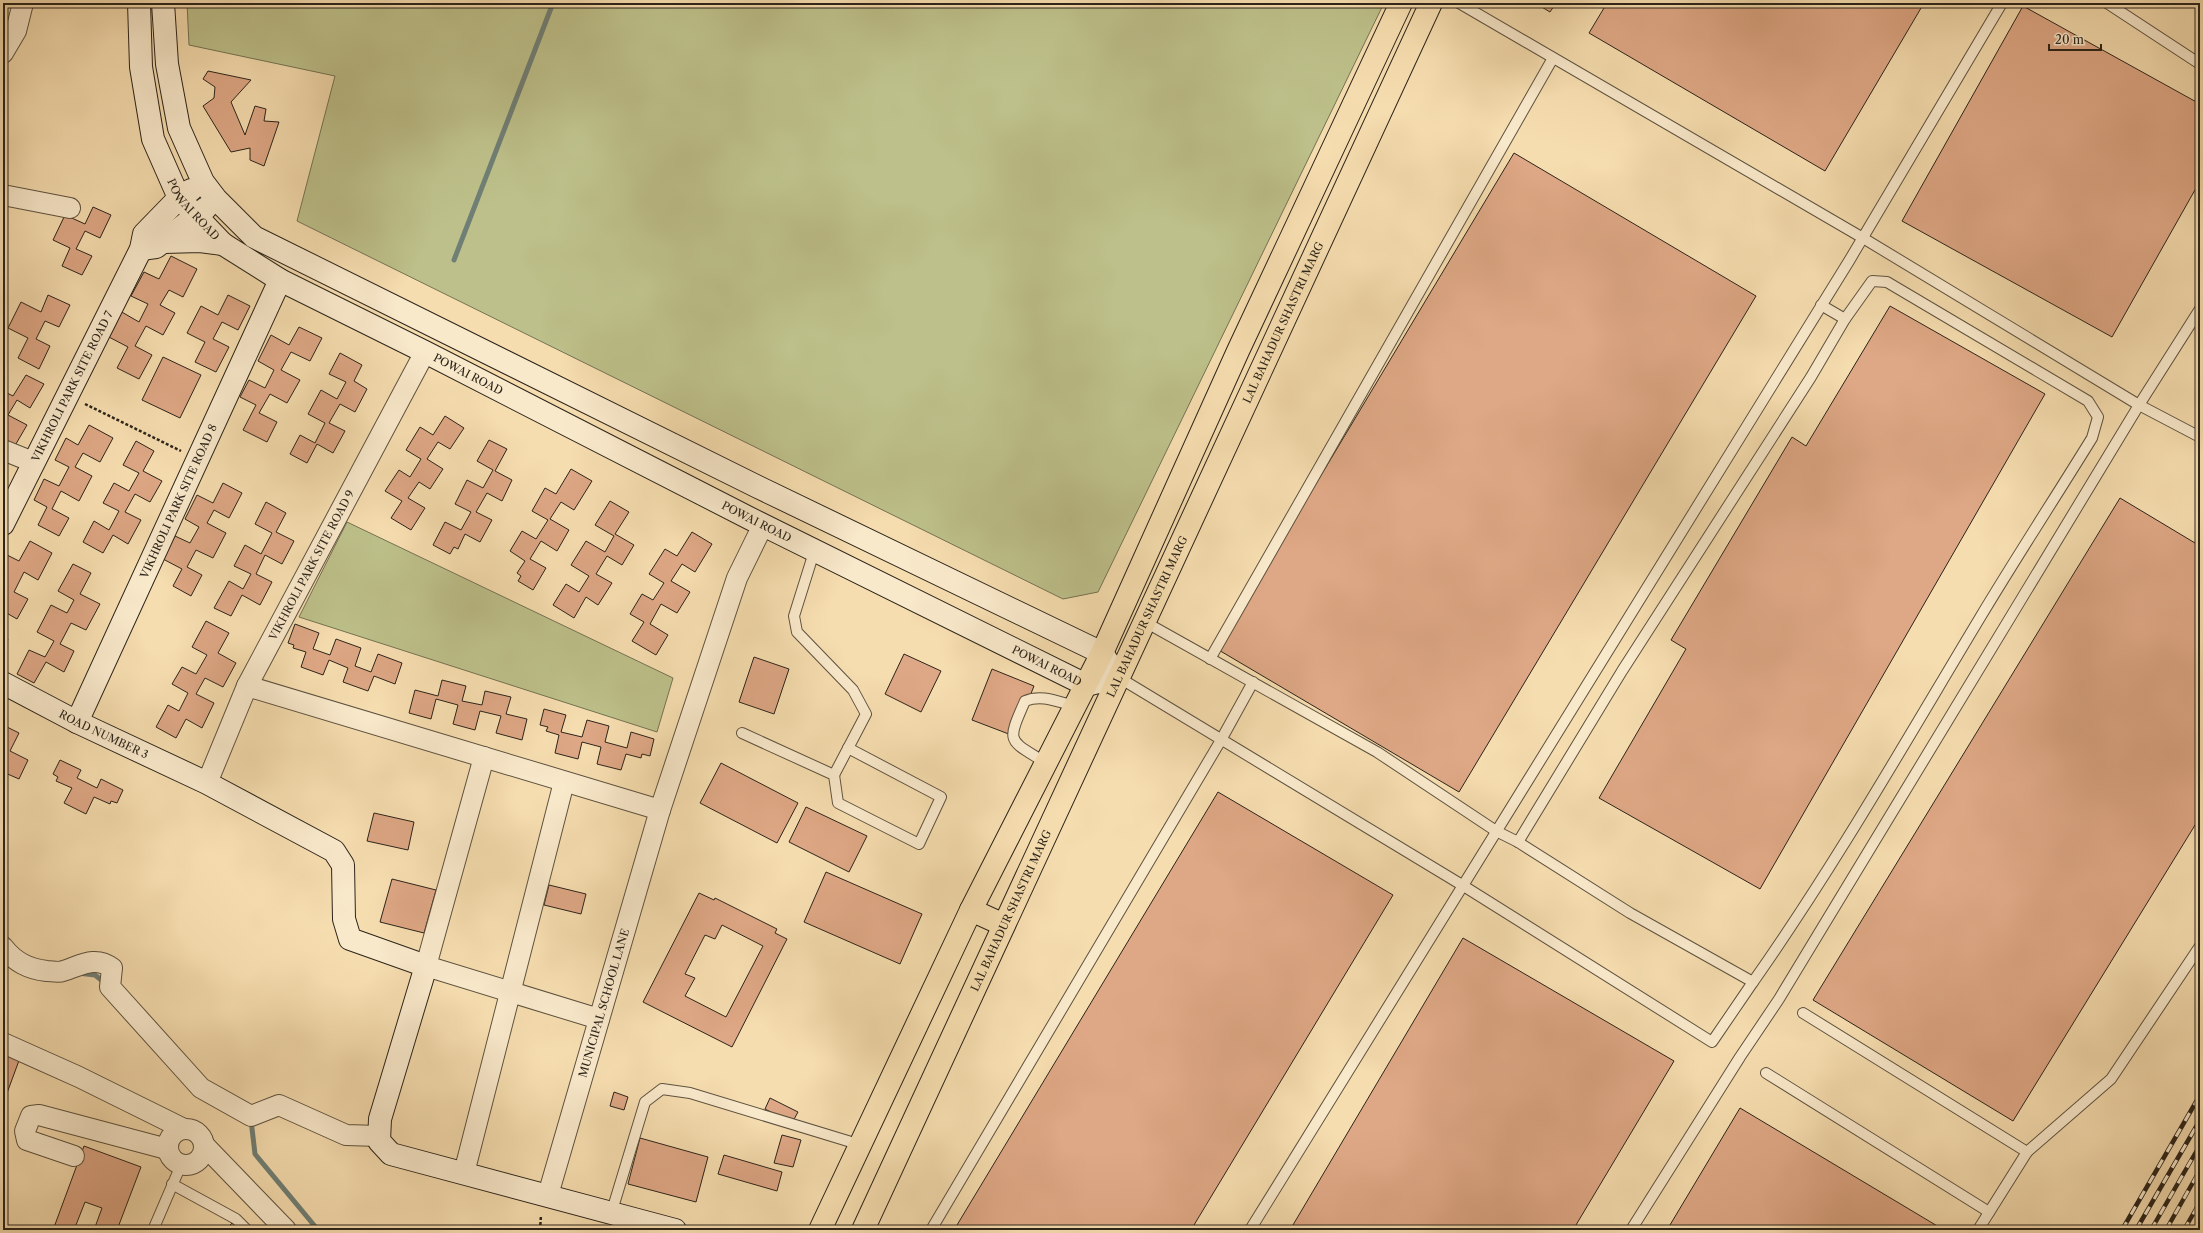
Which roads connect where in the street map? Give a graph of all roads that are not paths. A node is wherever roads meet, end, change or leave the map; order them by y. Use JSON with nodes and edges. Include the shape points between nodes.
{"nodes":[{"id":1,"x":23,"y":3,"type":"edge"},
{"id":2,"x":139,"y":3,"type":"edge"},
{"id":3,"x":163,"y":3,"type":"edge"},
{"id":4,"x":1401,"y":3,"type":"edge"},
{"id":5,"x":1431,"y":3,"type":"edge"},
{"id":6,"x":1459,"y":3,"type":"edge"},
{"id":7,"x":2002,"y":3,"type":"edge"},
{"id":8,"x":2107,"y":3,"type":"edge"},
{"id":9,"x":3,"y":53,"type":"edge"},
{"id":10,"x":1553,"y":58,"type":"junction"},
{"id":11,"x":2200,"y":64,"type":"edge"},
{"id":12,"x":203,"y":182,"type":"junction"},
{"id":13,"x":3,"y":195,"type":"edge"},
{"id":14,"x":179,"y":198,"type":"junction"},
{"id":15,"x":216,"y":199,"type":"junction"},
{"id":16,"x":70,"y":208,"type":"dead end"},
{"id":17,"x":195,"y":216,"type":"junction"},
{"id":18,"x":1863,"y":238,"type":"junction"},
{"id":19,"x":164,"y":242,"type":"junction"},
{"id":20,"x":223,"y":244,"type":"junction"},
{"id":21,"x":141,"y":249,"type":"junction"},
{"id":22,"x":280,"y":280,"type":"junction"},
{"id":23,"x":1821,"y":305,"type":"junction"},
{"id":24,"x":2200,"y":309,"type":"edge"},
{"id":25,"x":1845,"y":319,"type":"junction"},
{"id":26,"x":425,"y":352,"type":"junction"},
{"id":27,"x":2139,"y":405,"type":"junction"},
{"id":28,"x":2200,"y":437,"type":"edge"},
{"id":29,"x":3,"y":450,"type":"edge"},
{"id":30,"x":33,"y":462,"type":"junction"},
{"id":31,"x":3,"y":524,"type":"edge"},
{"id":32,"x":764,"y":525,"type":"junction"},
{"id":33,"x":815,"y":549,"type":"junction"},
{"id":34,"x":1145,"y":622,"type":"junction"},
{"id":35,"x":1102,"y":653,"type":"junction"},
{"id":36,"x":1210,"y":659,"type":"junction"},
{"id":37,"x":1118,"y":677,"type":"junction"},
{"id":38,"x":1253,"y":682,"type":"junction"},
{"id":39,"x":3,"y":683,"type":"edge"},
{"id":40,"x":1086,"y":685,"type":"junction"},
{"id":41,"x":247,"y":686,"type":"junction"},
{"id":42,"x":1075,"y":706,"type":"junction"},
{"id":43,"x":77,"y":722,"type":"junction"},
{"id":44,"x":742,"y":733,"type":"dead end"},
{"id":45,"x":1221,"y":740,"type":"junction"},
{"id":46,"x":848,"y":748,"type":"junction"},
{"id":47,"x":484,"y":757,"type":"junction"},
{"id":48,"x":1046,"y":763,"type":"junction"},
{"id":49,"x":834,"y":775,"type":"junction"},
{"id":50,"x":564,"y":782,"type":"junction"},
{"id":51,"x":207,"y":783,"type":"junction"},
{"id":52,"x":660,"y":810,"type":"junction"},
{"id":53,"x":1496,"y":831,"type":"junction"},
{"id":54,"x":1518,"y":842,"type":"junction"},
{"id":55,"x":1462,"y":885,"type":"junction"},
{"id":56,"x":971,"y":910,"type":"junction"},
{"id":57,"x":1004,"y":924,"type":"junction"},
{"id":58,"x":2200,"y":946,"type":"edge"},
{"id":59,"x":3,"y":947,"type":"edge"},
{"id":60,"x":426,"y":966,"type":"junction"},
{"id":61,"x":1753,"y":982,"type":"junction"},
{"id":62,"x":511,"y":991,"type":"junction"},
{"id":63,"x":1803,"y":1013,"type":"dead end"},
{"id":64,"x":599,"y":1019,"type":"junction"},
{"id":65,"x":3,"y":1043,"type":"edge"},
{"id":66,"x":1766,"y":1073,"type":"dead end"},
{"id":67,"x":184,"y":1128,"type":"junction"},
{"id":68,"x":379,"y":1136,"type":"junction"},
{"id":69,"x":204,"y":1145,"type":"junction"},
{"id":70,"x":861,"y":1145,"type":"junction"},
{"id":71,"x":167,"y":1149,"type":"junction"},
{"id":72,"x":2027,"y":1152,"type":"junction"},
{"id":73,"x":74,"y":1156,"type":"dead end"},
{"id":74,"x":181,"y":1165,"type":"junction"},
{"id":75,"x":464,"y":1173,"type":"junction"},
{"id":76,"x":172,"y":1184,"type":"junction"},
{"id":77,"x":548,"y":1195,"type":"junction"},
{"id":78,"x":1989,"y":1212,"type":"junction"},
{"id":79,"x":611,"y":1214,"type":"junction"},
{"id":80,"x":153,"y":1230,"type":"edge"},
{"id":81,"x":247,"y":1230,"type":"edge"},
{"id":82,"x":286,"y":1230,"type":"edge"},
{"id":83,"x":675,"y":1230,"type":"edge"},
{"id":84,"x":820,"y":1230,"type":"edge"},
{"id":85,"x":863,"y":1230,"type":"edge"},
{"id":86,"x":931,"y":1230,"type":"edge"},
{"id":87,"x":1250,"y":1230,"type":"edge"},
{"id":88,"x":1632,"y":1230,"type":"edge"},
{"id":89,"x":1978,"y":1230,"type":"edge"}],
"edges":[{"from":1,"to":9,"type":"street","via":[[16,31]]},
{"from":2,"to":14,"type":"main road","name":"POWAI ROAD","via":[[141,67],[153,139]]},
{"from":3,"to":12,"type":"main road","name":"POWAI ROAD","via":[[167,64],[179,128]]},
{"from":4,"to":35,"type":"main road","via":[[1238,351]]},
{"from":5,"to":34,"type":"main road","name":"LAL BAHADUR SHASTRI MARG"},
{"from":6,"to":10,"type":"lane"},
{"from":7,"to":18,"type":"lane"},
{"from":8,"to":11,"type":"lane"},
{"from":10,"to":18,"type":"lane"},
{"from":10,"to":36,"type":"lane"},
{"from":12,"to":14,"type":"main road","name":"VIKHROLI PARK SITE ROAD 7"},
{"from":12,"to":15,"type":"main road","name":"POWAI ROAD"},
{"from":13,"to":16,"type":"street"},
{"from":14,"to":17,"type":"main road","name":"POWAI ROAD"},
{"from":14,"to":21,"type":"main road","name":"VIKHROLI PARK SITE ROAD 7","via":[[144,234]]},
{"from":15,"to":17,"type":"main road"},
{"from":15,"to":35,"type":"main road","name":"POWAI ROAD","via":[[254,237],[758,487]]},
{"from":17,"to":19,"type":"main road"},
{"from":17,"to":20,"type":"main road","name":"POWAI ROAD"},
{"from":18,"to":23,"type":"lane"},
{"from":18,"to":27,"type":"lane"},
{"from":19,"to":20,"type":"main road","via":[[200,241]]},
{"from":19,"to":21,"type":"main road","via":[[156,247]]},
{"from":20,"to":22,"type":"main road","name":"POWAI ROAD"},
{"from":21,"to":30,"type":"main road","name":"VIKHROLI PARK SITE ROAD 7"},
{"from":22,"to":26,"type":"main road","name":"POWAI ROAD"},
{"from":22,"to":43,"type":"main road","name":"VIKHROLI PARK SITE ROAD 8"},
{"from":23,"to":25,"type":"lane"},
{"from":23,"to":53,"type":"lane"},
{"from":24,"to":27,"type":"lane"},
{"from":25,"to":54,"type":"lane","via":[[1811,377],[1622,671]]},
{"from":25,"to":61,"type":"lane","via":[[1872,281],[1887,282],[2088,401],[2098,417],[2092,438],[1982,614],[1852,833],[1792,927]]},
{"from":26,"to":32,"type":"main road","name":"POWAI ROAD"},
{"from":26,"to":41,"type":"street","name":"VIKHROLI PARK SITE ROAD 9"},
{"from":27,"to":28,"type":"lane"},
{"from":27,"to":88,"type":"lane","via":[[1779,999]]},
{"from":29,"to":30,"type":"street"},
{"from":30,"to":31,"type":"main road","name":"VIKHROLI PARK SITE ROAD 7"},
{"from":32,"to":33,"type":"main road","name":"POWAI ROAD"},
{"from":32,"to":52,"type":"street","name":"MUNICIPAL SCHOOL LANE","via":[[737,578]]},
{"from":33,"to":40,"type":"main road","name":"POWAI ROAD"},
{"from":33,"to":46,"type":"lane","via":[[794,616],[797,632],[853,690],[866,714]]},
{"from":34,"to":36,"type":"lane"},
{"from":34,"to":37,"type":"main road","name":"LAL BAHADUR SHASTRI MARG"},
{"from":35,"to":37,"type":"main road"},
{"from":35,"to":40,"type":"main road"},
{"from":36,"to":38,"type":"lane"},
{"from":37,"to":40,"type":"main road","name":"POWAI ROAD"},
{"from":37,"to":45,"type":"lane"},
{"from":37,"to":57,"type":"main road","name":"LAL BAHADUR SHASTRI MARG"},
{"from":38,"to":45,"type":"lane"},
{"from":38,"to":53,"type":"lane","via":[[1377,752]]},
{"from":39,"to":43,"type":"main road","name":"ROAD NUMBER 3"},
{"from":40,"to":42,"type":"main road"},
{"from":41,"to":47,"type":"street"},
{"from":41,"to":51,"type":"street","name":"VIKHROLI PARK SITE ROAD 9"},
{"from":42,"to":48,"type":"main road"},
{"from":42,"to":48,"type":"lane","via":[[1042,697],[1025,701],[1012,731],[1014,739],[1017,744]]},
{"from":43,"to":51,"type":"main road","name":"ROAD NUMBER 3"},
{"from":44,"to":49,"type":"lane"},
{"from":45,"to":55,"type":"lane"},
{"from":45,"to":86,"type":"lane"},
{"from":46,"to":49,"type":"lane"},
{"from":46,"to":49,"type":"lane","via":[[941,797],[919,844],[838,803]]},
{"from":47,"to":50,"type":"street"},
{"from":47,"to":60,"type":"street"},
{"from":48,"to":56,"type":"main road"},
{"from":50,"to":52,"type":"street"},
{"from":50,"to":62,"type":"street"},
{"from":51,"to":60,"type":"main road","name":"ROAD NUMBER 3","via":[[334,851],[344,865],[344,919],[350,939]]},
{"from":52,"to":64,"type":"street","name":"MUNICIPAL SCHOOL LANE"},
{"from":53,"to":54,"type":"lane"},
{"from":53,"to":55,"type":"lane"},
{"from":54,"to":61,"type":"lane","via":[[1630,913]]},
{"from":55,"to":61,"type":"lane","via":[[1712,1042]]},
{"from":55,"to":87,"type":"lane"},
{"from":56,"to":57,"type":"main road"},
{"from":56,"to":70,"type":"main road"},
{"from":57,"to":85,"type":"main road","name":"LAL BAHADUR SHASTRI MARG"},
{"from":58,"to":72,"type":"lane","via":[[2110,1079]]},
{"from":59,"to":68,"type":"street","via":[[12,958],[32,970],[61,972],[85,962],[106,963],[112,968],[110,987],[200,1088],[251,1116],[279,1105],[346,1135]]},
{"from":60,"to":62,"type":"street"},
{"from":60,"to":68,"type":"main road","via":[[380,1119]]},
{"from":62,"to":64,"type":"street"},
{"from":62,"to":75,"type":"street"},
{"from":63,"to":72,"type":"lane"},
{"from":64,"to":77,"type":"street","name":"MUNICIPAL SCHOOL LANE"},
{"from":65,"to":67,"type":"street"},
{"from":66,"to":78,"type":"lane"},
{"from":67,"to":69,"type":"street","via":[[198,1133]]},
{"from":67,"to":71,"type":"street","via":[[171,1136]]},
{"from":68,"to":75,"type":"main road","via":[[379,1141],[391,1154]]},
{"from":69,"to":74,"type":"street","via":[[204,1152],[195,1163]]},
{"from":69,"to":82,"type":"street"},
{"from":70,"to":79,"type":"lane","via":[[690,1093],[662,1089],[645,1102]]},
{"from":70,"to":84,"type":"main road"},
{"from":71,"to":73,"type":"street","via":[[39,1115],[31,1116],[25,1131],[27,1140]]},
{"from":71,"to":74,"type":"street","via":[[169,1156]]},
{"from":72,"to":78,"type":"lane"},
{"from":74,"to":76,"type":"lane"},
{"from":75,"to":77,"type":"main road"},
{"from":76,"to":80,"type":"lane"},
{"from":76,"to":81,"type":"lane","via":[[236,1219]]},
{"from":77,"to":79,"type":"main road"},
{"from":78,"to":89,"type":"lane"},
{"from":79,"to":83,"type":"main road"}]}
